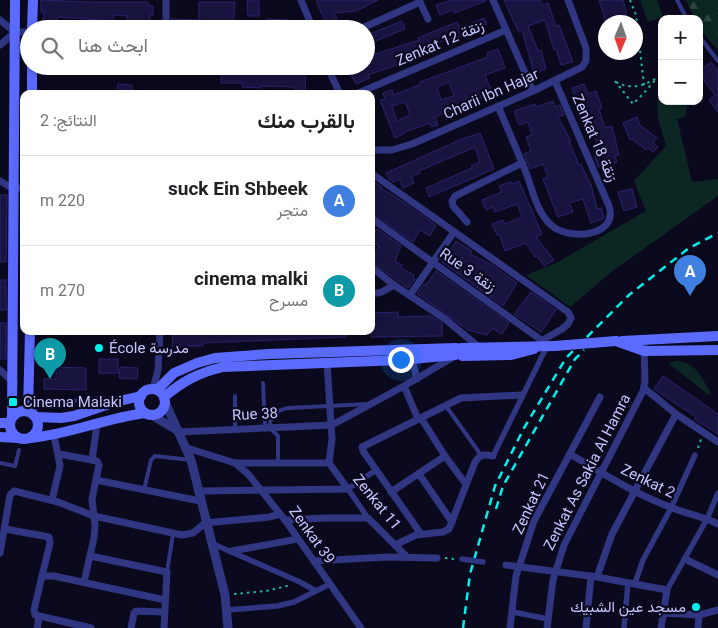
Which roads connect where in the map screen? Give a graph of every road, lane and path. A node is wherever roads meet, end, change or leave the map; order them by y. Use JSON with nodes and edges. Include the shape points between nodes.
{"nodes":[{"id":1,"x":15,"y":0,"type":"edge"},
{"id":2,"x":33,"y":0,"type":"edge"},
{"id":3,"x":166,"y":0,"type":"edge"},
{"id":4,"x":301,"y":0,"type":"edge"},
{"id":5,"x":493,"y":0,"type":"edge"},
{"id":6,"x":568,"y":0,"type":"edge"},
{"id":7,"x":630,"y":0,"type":"edge"},
{"id":8,"x":677,"y":0,"type":"edge"},
{"id":9,"x":420,"y":1,"type":"edge"},
{"id":10,"x":685,"y":15,"type":"edge"},
{"id":11,"x":428,"y":19,"type":"dead end"},
{"id":12,"x":0,"y":20,"type":"edge"},
{"id":13,"x":32,"y":20,"type":"edge"},
{"id":14,"x":166,"y":20,"type":"edge"},
{"id":15,"x":309,"y":20,"type":"edge"},
{"id":16,"x":375,"y":22,"type":"edge"},
{"id":17,"x":506,"y":30,"type":"junction"},
{"id":18,"x":15,"y":32,"type":"junction"},
{"id":19,"x":20,"y":32,"type":"edge"},
{"id":20,"x":703,"y":41,"type":"edge"},
{"id":21,"x":0,"y":45,"type":"edge"},
{"id":22,"x":718,"y":60,"type":"edge"},
{"id":23,"x":32,"y":75,"type":"edge"},
{"id":24,"x":331,"y":75,"type":"edge"},
{"id":25,"x":656,"y":78,"type":"joint"},
{"id":26,"x":555,"y":81,"type":"junction"},
{"id":27,"x":644,"y":85,"type":"junction"},
{"id":28,"x":32,"y":90,"type":"edge"},
{"id":29,"x":338,"y":90,"type":"edge"},
{"id":30,"x":365,"y":90,"type":"edge"},
{"id":31,"x":533,"y":91,"type":"junction"},
{"id":32,"x":498,"y":106,"type":"junction"},
{"id":33,"x":375,"y":150,"type":"edge"},
{"id":34,"x":522,"y":163,"type":"junction"},
{"id":35,"x":375,"y":176,"type":"edge"},
{"id":36,"x":0,"y":181,"type":"edge"},
{"id":37,"x":19,"y":189,"type":"edge"},
{"id":38,"x":375,"y":221,"type":"edge"},
{"id":39,"x":467,"y":222,"type":"dead end"},
{"id":40,"x":454,"y":232,"type":"junction"},
{"id":41,"x":433,"y":262,"type":"junction"},
{"id":42,"x":375,"y":270,"type":"edge"},
{"id":43,"x":394,"y":284,"type":"junction"},
{"id":44,"x":375,"y":293,"type":"edge"},
{"id":45,"x":410,"y":295,"type":"junction"},
{"id":46,"x":30,"y":335,"type":"edge"},
{"id":47,"x":160,"y":335,"type":"edge"},
{"id":48,"x":718,"y":336,"type":"edge"},
{"id":49,"x":643,"y":339,"type":"junction"},
{"id":50,"x":616,"y":341,"type":"junction"},
{"id":51,"x":548,"y":344,"type":"junction"},
{"id":52,"x":479,"y":348,"type":"junction"},
{"id":53,"x":718,"y":350,"type":"edge"},
{"id":54,"x":644,"y":351,"type":"junction"},
{"id":55,"x":458,"y":353,"type":"junction"},
{"id":56,"x":409,"y":359,"type":"junction"},
{"id":57,"x":327,"y":362,"type":"junction"},
{"id":58,"x":0,"y":370,"type":"edge"},
{"id":59,"x":416,"y":379,"type":"junction"},
{"id":60,"x":263,"y":383,"type":"dead end"},
{"id":61,"x":14,"y":384,"type":"junction"},
{"id":62,"x":404,"y":386,"type":"junction"},
{"id":63,"x":644,"y":388,"type":"junction"},
{"id":64,"x":159,"y":394,"type":"junction"},
{"id":65,"x":522,"y":395,"type":"junction"},
{"id":66,"x":141,"y":396,"type":"junction"},
{"id":67,"x":235,"y":396,"type":"dead end"},
{"id":68,"x":600,"y":397,"type":"dead end"},
{"id":69,"x":115,"y":402,"type":"junction"},
{"id":70,"x":372,"y":404,"type":"junction"},
{"id":71,"x":446,"y":405,"type":"junction"},
{"id":72,"x":331,"y":407,"type":"junction"},
{"id":73,"x":32,"y":414,"type":"junction"},
{"id":74,"x":148,"y":414,"type":"junction"},
{"id":75,"x":676,"y":414,"type":"junction"},
{"id":76,"x":420,"y":418,"type":"junction"},
{"id":77,"x":7,"y":421,"type":"edge"},
{"id":78,"x":97,"y":424,"type":"junction"},
{"id":79,"x":332,"y":425,"type":"junction"},
{"id":80,"x":267,"y":427,"type":"junction"},
{"id":81,"x":235,"y":429,"type":"junction"},
{"id":82,"x":180,"y":432,"type":"junction"},
{"id":83,"x":704,"y":432,"type":"junction"},
{"id":84,"x":54,"y":435,"type":"junction"},
{"id":85,"x":0,"y":437,"type":"edge"},
{"id":86,"x":18,"y":438,"type":"junction"},
{"id":87,"x":31,"y":438,"type":"junction"},
{"id":88,"x":718,"y":442,"type":"edge"},
{"id":89,"x":187,"y":448,"type":"junction"},
{"id":90,"x":19,"y":450,"type":"dead end"},
{"id":91,"x":59,"y":454,"type":"junction"},
{"id":92,"x":570,"y":454,"type":"junction"},
{"id":93,"x":481,"y":455,"type":"junction"},
{"id":94,"x":695,"y":455,"type":"joint"},
{"id":95,"x":445,"y":456,"type":"junction"},
{"id":96,"x":493,"y":456,"type":"joint"},
{"id":97,"x":92,"y":460,"type":"junction"},
{"id":98,"x":191,"y":460,"type":"junction"},
{"id":99,"x":0,"y":463,"type":"edge"},
{"id":100,"x":235,"y":463,"type":"junction"},
{"id":101,"x":278,"y":463,"type":"junction"},
{"id":102,"x":329,"y":463,"type":"junction"},
{"id":103,"x":376,"y":470,"type":"junction"},
{"id":104,"x":601,"y":473,"type":"junction"},
{"id":105,"x":419,"y":474,"type":"junction"},
{"id":106,"x":96,"y":480,"type":"junction"},
{"id":107,"x":466,"y":483,"type":"junction"},
{"id":108,"x":348,"y":489,"type":"junction"},
{"id":109,"x":144,"y":490,"type":"junction"},
{"id":110,"x":262,"y":490,"type":"junction"},
{"id":111,"x":635,"y":490,"type":"junction"},
{"id":112,"x":198,"y":491,"type":"junction"},
{"id":113,"x":391,"y":492,"type":"junction"},
{"id":114,"x":718,"y":493,"type":"edge"},
{"id":115,"x":52,"y":500,"type":"junction"},
{"id":116,"x":200,"y":501,"type":"junction"},
{"id":117,"x":671,"y":508,"type":"junction"},
{"id":118,"x":94,"y":516,"type":"junction"},
{"id":119,"x":282,"y":517,"type":"junction"},
{"id":120,"x":3,"y":518,"type":"edge"},
{"id":121,"x":368,"y":518,"type":"junction"},
{"id":122,"x":707,"y":519,"type":"junction"},
{"id":123,"x":452,"y":522,"type":"junction"},
{"id":124,"x":206,"y":523,"type":"junction"},
{"id":125,"x":718,"y":524,"type":"edge"},
{"id":126,"x":4,"y":529,"type":"junction"},
{"id":127,"x":173,"y":534,"type":"junction"},
{"id":128,"x":421,"y":534,"type":"junction"},
{"id":129,"x":298,"y":539,"type":"junction"},
{"id":130,"x":210,"y":543,"type":"junction"},
{"id":131,"x":395,"y":545,"type":"junction"},
{"id":132,"x":232,"y":551,"type":"junction"},
{"id":133,"x":0,"y":553,"type":"edge"},
{"id":134,"x":90,"y":556,"type":"junction"},
{"id":135,"x":407,"y":557,"type":"junction"},
{"id":136,"x":437,"y":558,"type":"joint"},
{"id":137,"x":462,"y":559,"type":"joint"},
{"id":138,"x":685,"y":559,"type":"junction"},
{"id":139,"x":314,"y":561,"type":"junction"},
{"id":140,"x":483,"y":562,"type":"dead end"},
{"id":141,"x":506,"y":565,"type":"dead end"},
{"id":142,"x":519,"y":566,"type":"junction"},
{"id":143,"x":555,"y":570,"type":"junction"},
{"id":144,"x":167,"y":572,"type":"junction"},
{"id":145,"x":718,"y":575,"type":"edge"},
{"id":146,"x":42,"y":576,"type":"junction"},
{"id":147,"x":594,"y":576,"type":"junction"},
{"id":148,"x":84,"y":582,"type":"junction"},
{"id":149,"x":300,"y":582,"type":"junction"},
{"id":150,"x":632,"y":583,"type":"junction"},
{"id":151,"x":330,"y":584,"type":"junction"},
{"id":152,"x":667,"y":590,"type":"junction"},
{"id":153,"x":316,"y":591,"type":"junction"},
{"id":154,"x":224,"y":595,"type":"junction"},
{"id":155,"x":165,"y":600,"type":"junction"},
{"id":156,"x":227,"y":610,"type":"junction"},
{"id":157,"x":718,"y":610,"type":"edge"},
{"id":158,"x":164,"y":612,"type":"junction"},
{"id":159,"x":513,"y":612,"type":"junction"},
{"id":160,"x":662,"y":613,"type":"junction"},
{"id":161,"x":699,"y":615,"type":"junction"},
{"id":162,"x":40,"y":617,"type":"junction"},
{"id":163,"x":548,"y":619,"type":"junction"},
{"id":164,"x":37,"y":628,"type":"edge"},
{"id":165,"x":92,"y":628,"type":"edge"},
{"id":166,"x":131,"y":628,"type":"edge"},
{"id":167,"x":164,"y":628,"type":"edge"},
{"id":168,"x":228,"y":628,"type":"edge"},
{"id":169,"x":360,"y":628,"type":"edge"},
{"id":170,"x":510,"y":628,"type":"edge"},
{"id":171,"x":547,"y":628,"type":"edge"},
{"id":172,"x":586,"y":628,"type":"edge"},
{"id":173,"x":624,"y":628,"type":"edge"},
{"id":174,"x":661,"y":628,"type":"edge"},
{"id":175,"x":698,"y":628,"type":"edge"}],
"edges":[{"from":1,"to":18,"type":"main road"},
{"from":2,"to":13,"type":"main road"},
{"from":3,"to":14,"type":"street"},
{"from":4,"to":15,"type":"street"},
{"from":5,"to":17,"type":"street"},
{"from":6,"to":26,"type":"street","name":"Charii Ibn Hajar","via":[[586,48],[586,61],[582,67]]},
{"from":7,"to":27,"type":"path","via":[[636,15]]},
{"from":8,"to":10,"type":"lane"},
{"from":9,"to":11,"type":"street"},
{"from":9,"to":16,"type":"street"},
{"from":12,"to":18,"type":"street"},
{"from":17,"to":30,"type":"street","name":"Zenkat 12 زنقة"},
{"from":17,"to":31,"type":"street"},
{"from":18,"to":19,"type":"street"},
{"from":18,"to":21,"type":"street"},
{"from":18,"to":37,"type":"main road"},
{"from":20,"to":22,"type":"lane"},
{"from":23,"to":28,"type":"main road"},
{"from":24,"to":29,"type":"street"},
{"from":25,"to":27,"type":"path"},
{"from":25,"to":27,"type":"path","via":[[633,104],[615,81],[629,87]]},
{"from":26,"to":31,"type":"street","name":"Charii Ibn Hajar"},
{"from":26,"to":34,"type":"street","name":"Zenkat 18 زنقة","via":[[609,206],[611,219],[608,224],[584,234],[571,234],[552,226],[538,204]]},
{"from":31,"to":32,"type":"street","name":"Charii Ibn Hajar"},
{"from":32,"to":33,"type":"street","name":"Charii Ibn Hajar","via":[[407,146]]},
{"from":32,"to":34,"type":"street"},
{"from":34,"to":39,"type":"street","via":[[455,196],[453,206]]},
{"from":35,"to":40,"type":"street"},
{"from":36,"to":37,"type":"street"},
{"from":37,"to":61,"type":"main road"},
{"from":38,"to":41,"type":"street","name":"Rue 3 زنقة"},
{"from":40,"to":41,"type":"street"},
{"from":40,"to":51,"type":"street","via":[[568,312],[571,318],[568,324]]},
{"from":41,"to":45,"type":"street"},
{"from":41,"to":51,"type":"street","name":"Rue 3 زنقة"},
{"from":42,"to":43,"type":"street"},
{"from":43,"to":44,"type":"street"},
{"from":43,"to":45,"type":"street"},
{"from":45,"to":52,"type":"street"},
{"from":46,"to":73,"type":"main road"},
{"from":47,"to":64,"type":"street"},
{"from":48,"to":49,"type":"main road"},
{"from":49,"to":50,"type":"main road"},
{"from":49,"to":54,"type":"street","name":"Zenkat As Sakia Al Hamra"},
{"from":50,"to":51,"type":"main road","bridge":true},
{"from":50,"to":54,"type":"main road"},
{"from":51,"to":52,"type":"main road"},
{"from":51,"to":55,"type":"main road","via":[[511,355]]},
{"from":51,"to":65,"type":"street"},
{"from":52,"to":55,"type":"main road"},
{"from":53,"to":54,"type":"main road"},
{"from":54,"to":63,"type":"street","name":"Zenkat As Sakia Al Hamra"},
{"from":55,"to":56,"type":"main road"},
{"from":55,"to":59,"type":"street"},
{"from":55,"to":64,"type":"main road","via":[[270,354],[215,358],[174,373]]},
{"from":56,"to":57,"type":"main road"},
{"from":56,"to":59,"type":"street"},
{"from":57,"to":64,"type":"main road","via":[[222,367],[189,378]]},
{"from":57,"to":72,"type":"street"},
{"from":58,"to":61,"type":"street"},
{"from":59,"to":62,"type":"street"},
{"from":60,"to":80,"type":"lane"},
{"from":61,"to":77,"type":"main road"},
{"from":62,"to":70,"type":"street"},
{"from":62,"to":76,"type":"street"},
{"from":63,"to":75,"type":"street","name":"Zenkat As Sakia Al Hamra"},
{"from":63,"to":104,"type":"street","name":"Zenkat As Sakia Al Hamra"},
{"from":64,"to":66,"type":"main road","via":[[146,390]]},
{"from":64,"to":74,"type":"main road","via":[[162,410]]},
{"from":64,"to":82,"type":"street"},
{"from":65,"to":71,"type":"street","via":[[466,397]]},
{"from":65,"to":96,"type":"street"},
{"from":66,"to":69,"type":"main road"},
{"from":66,"to":74,"type":"main road","via":[[140,407]]},
{"from":67,"to":81,"type":"lane"},
{"from":68,"to":92,"type":"street","name":"Zenkat 21"},
{"from":69,"to":73,"type":"main road","via":[[61,418]]},
{"from":69,"to":73,"type":"lane","via":[[102,398],[43,404]]},
{"from":70,"to":72,"type":"lane"},
{"from":70,"to":79,"type":"street"},
{"from":71,"to":76,"type":"street"},
{"from":71,"to":93,"type":"lane"},
{"from":72,"to":79,"type":"street"},
{"from":72,"to":80,"type":"lane","via":[[280,410]]},
{"from":73,"to":77,"type":"main road","via":[[19,412]]},
{"from":73,"to":87,"type":"main road","via":[[39,426]]},
{"from":74,"to":78,"type":"main road","via":[[129,415]]},
{"from":74,"to":82,"type":"street"},
{"from":75,"to":83,"type":"street","name":"Zenkat As Sakia Al Hamra"},
{"from":75,"to":111,"type":"street"},
{"from":76,"to":95,"type":"street"},
{"from":76,"to":103,"type":"street","via":[[362,447]]},
{"from":77,"to":86,"type":"main road"},
{"from":78,"to":84,"type":"main road"},
{"from":78,"to":97,"type":"street"},
{"from":79,"to":80,"type":"street","name":"Rue 38"},
{"from":79,"to":102,"type":"street"},
{"from":80,"to":81,"type":"street","name":"Rue 38"},
{"from":80,"to":101,"type":"lane","via":[[278,436]]},
{"from":81,"to":82,"type":"street","name":"Rue 38"},
{"from":82,"to":89,"type":"street"},
{"from":83,"to":88,"type":"street","name":"Zenkat As Sakia Al Hamra"},
{"from":83,"to":94,"type":"path"},
{"from":84,"to":87,"type":"main road"},
{"from":84,"to":91,"type":"street"},
{"from":85,"to":86,"type":"main road"},
{"from":86,"to":87,"type":"main road"},
{"from":89,"to":98,"type":"street"},
{"from":89,"to":100,"type":"street","name":"Zenkat 39"},
{"from":90,"to":99,"type":"lane","via":[[15,466]]},
{"from":91,"to":97,"type":"street"},
{"from":91,"to":115,"type":"street","via":[[60,466]]},
{"from":92,"to":104,"type":"street","name":"Zenkat 2"},
{"from":92,"to":142,"type":"street","name":"Zenkat 21","via":[[535,518]]},
{"from":93,"to":96,"type":"street"},
{"from":93,"to":107,"type":"street"},
{"from":94,"to":117,"type":"street"},
{"from":95,"to":105,"type":"street"},
{"from":95,"to":107,"type":"street"},
{"from":97,"to":106,"type":"street","via":[[99,465]]},
{"from":98,"to":109,"type":"lane","via":[[155,456],[151,460]]},
{"from":98,"to":112,"type":"street"},
{"from":100,"to":101,"type":"street","name":"Zenkat 39"},
{"from":100,"to":110,"type":"street","name":"Zenkat 39"},
{"from":101,"to":102,"type":"street","name":"Zenkat 39"},
{"from":102,"to":108,"type":"street","name":"Zenkat 11"},
{"from":103,"to":108,"type":"street"},
{"from":103,"to":113,"type":"street"},
{"from":104,"to":111,"type":"street","name":"Zenkat 2"},
{"from":104,"to":143,"type":"street","name":"Zenkat As Sakia Al Hamra","via":[[564,545]]},
{"from":105,"to":113,"type":"street"},
{"from":105,"to":123,"type":"street"},
{"from":106,"to":109,"type":"street"},
{"from":106,"to":118,"type":"street","via":[[92,499]]},
{"from":107,"to":123,"type":"street"},
{"from":108,"to":110,"type":"street"},
{"from":108,"to":121,"type":"street","name":"Zenkat 11"},
{"from":109,"to":116,"type":"street"},
{"from":110,"to":112,"type":"street"},
{"from":110,"to":119,"type":"street","name":"Zenkat 39"},
{"from":111,"to":117,"type":"street","name":"Zenkat 2"},
{"from":111,"to":147,"type":"street"},
{"from":112,"to":116,"type":"street"},
{"from":113,"to":128,"type":"street"},
{"from":114,"to":122,"type":"street"},
{"from":115,"to":118,"type":"street"},
{"from":115,"to":120,"type":"street","via":[[12,492]]},
{"from":116,"to":124,"type":"street"},
{"from":117,"to":122,"type":"street","name":"Zenkat 2"},
{"from":117,"to":150,"type":"street"},
{"from":118,"to":127,"type":"street"},
{"from":118,"to":134,"type":"street"},
{"from":119,"to":121,"type":"street"},
{"from":119,"to":124,"type":"street"},
{"from":119,"to":129,"type":"street","name":"Zenkat 39"},
{"from":120,"to":126,"type":"street"},
{"from":121,"to":131,"type":"street","name":"Zenkat 11"},
{"from":122,"to":125,"type":"street","name":"Zenkat 2"},
{"from":122,"to":138,"type":"street"},
{"from":123,"to":128,"type":"street","via":[[443,532]]},
{"from":124,"to":127,"type":"street","via":[[188,535]]},
{"from":124,"to":130,"type":"street"},
{"from":126,"to":133,"type":"street"},
{"from":126,"to":146,"type":"street","via":[[49,537]]},
{"from":127,"to":144,"type":"lane"},
{"from":128,"to":131,"type":"street"},
{"from":129,"to":132,"type":"street"},
{"from":129,"to":139,"type":"street","name":"Zenkat 39"},
{"from":130,"to":132,"type":"street"},
{"from":130,"to":154,"type":"street"},
{"from":131,"to":135,"type":"street","name":"Zenkat 11"},
{"from":132,"to":149,"type":"street"},
{"from":134,"to":144,"type":"street"},
{"from":134,"to":148,"type":"street"},
{"from":135,"to":136,"type":"street"},
{"from":135,"to":139,"type":"street"},
{"from":136,"to":137,"type":"path"},
{"from":137,"to":140,"type":"street","bridge":true},
{"from":138,"to":145,"type":"street"},
{"from":138,"to":152,"type":"street"},
{"from":139,"to":151,"type":"street","name":"Zenkat 39"},
{"from":141,"to":142,"type":"street"},
{"from":142,"to":143,"type":"street"},
{"from":142,"to":159,"type":"street","name":"Zenkat 21"},
{"from":143,"to":147,"type":"street"},
{"from":143,"to":163,"type":"street","name":"Zenkat As Sakia Al Hamra"},
{"from":144,"to":155,"type":"street"},
{"from":146,"to":148,"type":"street"},
{"from":146,"to":162,"type":"street","via":[[34,611]]},
{"from":147,"to":150,"type":"street"},
{"from":147,"to":172,"type":"street"},
{"from":148,"to":155,"type":"street"},
{"from":149,"to":153,"type":"street"},
{"from":149,"to":154,"type":"path","via":[[282,588]]},
{"from":150,"to":152,"type":"street"},
{"from":150,"to":173,"type":"street"},
{"from":151,"to":153,"type":"street"},
{"from":151,"to":169,"type":"street","name":"Zenkat 39"},
{"from":152,"to":160,"type":"street"},
{"from":153,"to":156,"type":"street","via":[[277,606]]},
{"from":154,"to":156,"type":"street"},
{"from":155,"to":158,"type":"street"},
{"from":156,"to":168,"type":"street"},
{"from":157,"to":161,"type":"street"},
{"from":158,"to":166,"type":"street","via":[[136,611]]},
{"from":158,"to":167,"type":"street"},
{"from":159,"to":163,"type":"street"},
{"from":159,"to":170,"type":"street","name":"Zenkat 21"},
{"from":160,"to":161,"type":"street"},
{"from":160,"to":174,"type":"street"},
{"from":161,"to":175,"type":"street"},
{"from":162,"to":164,"type":"street"},
{"from":162,"to":165,"type":"street"},
{"from":163,"to":171,"type":"street","name":"Zenkat As Sakia Al Hamra"}]}
